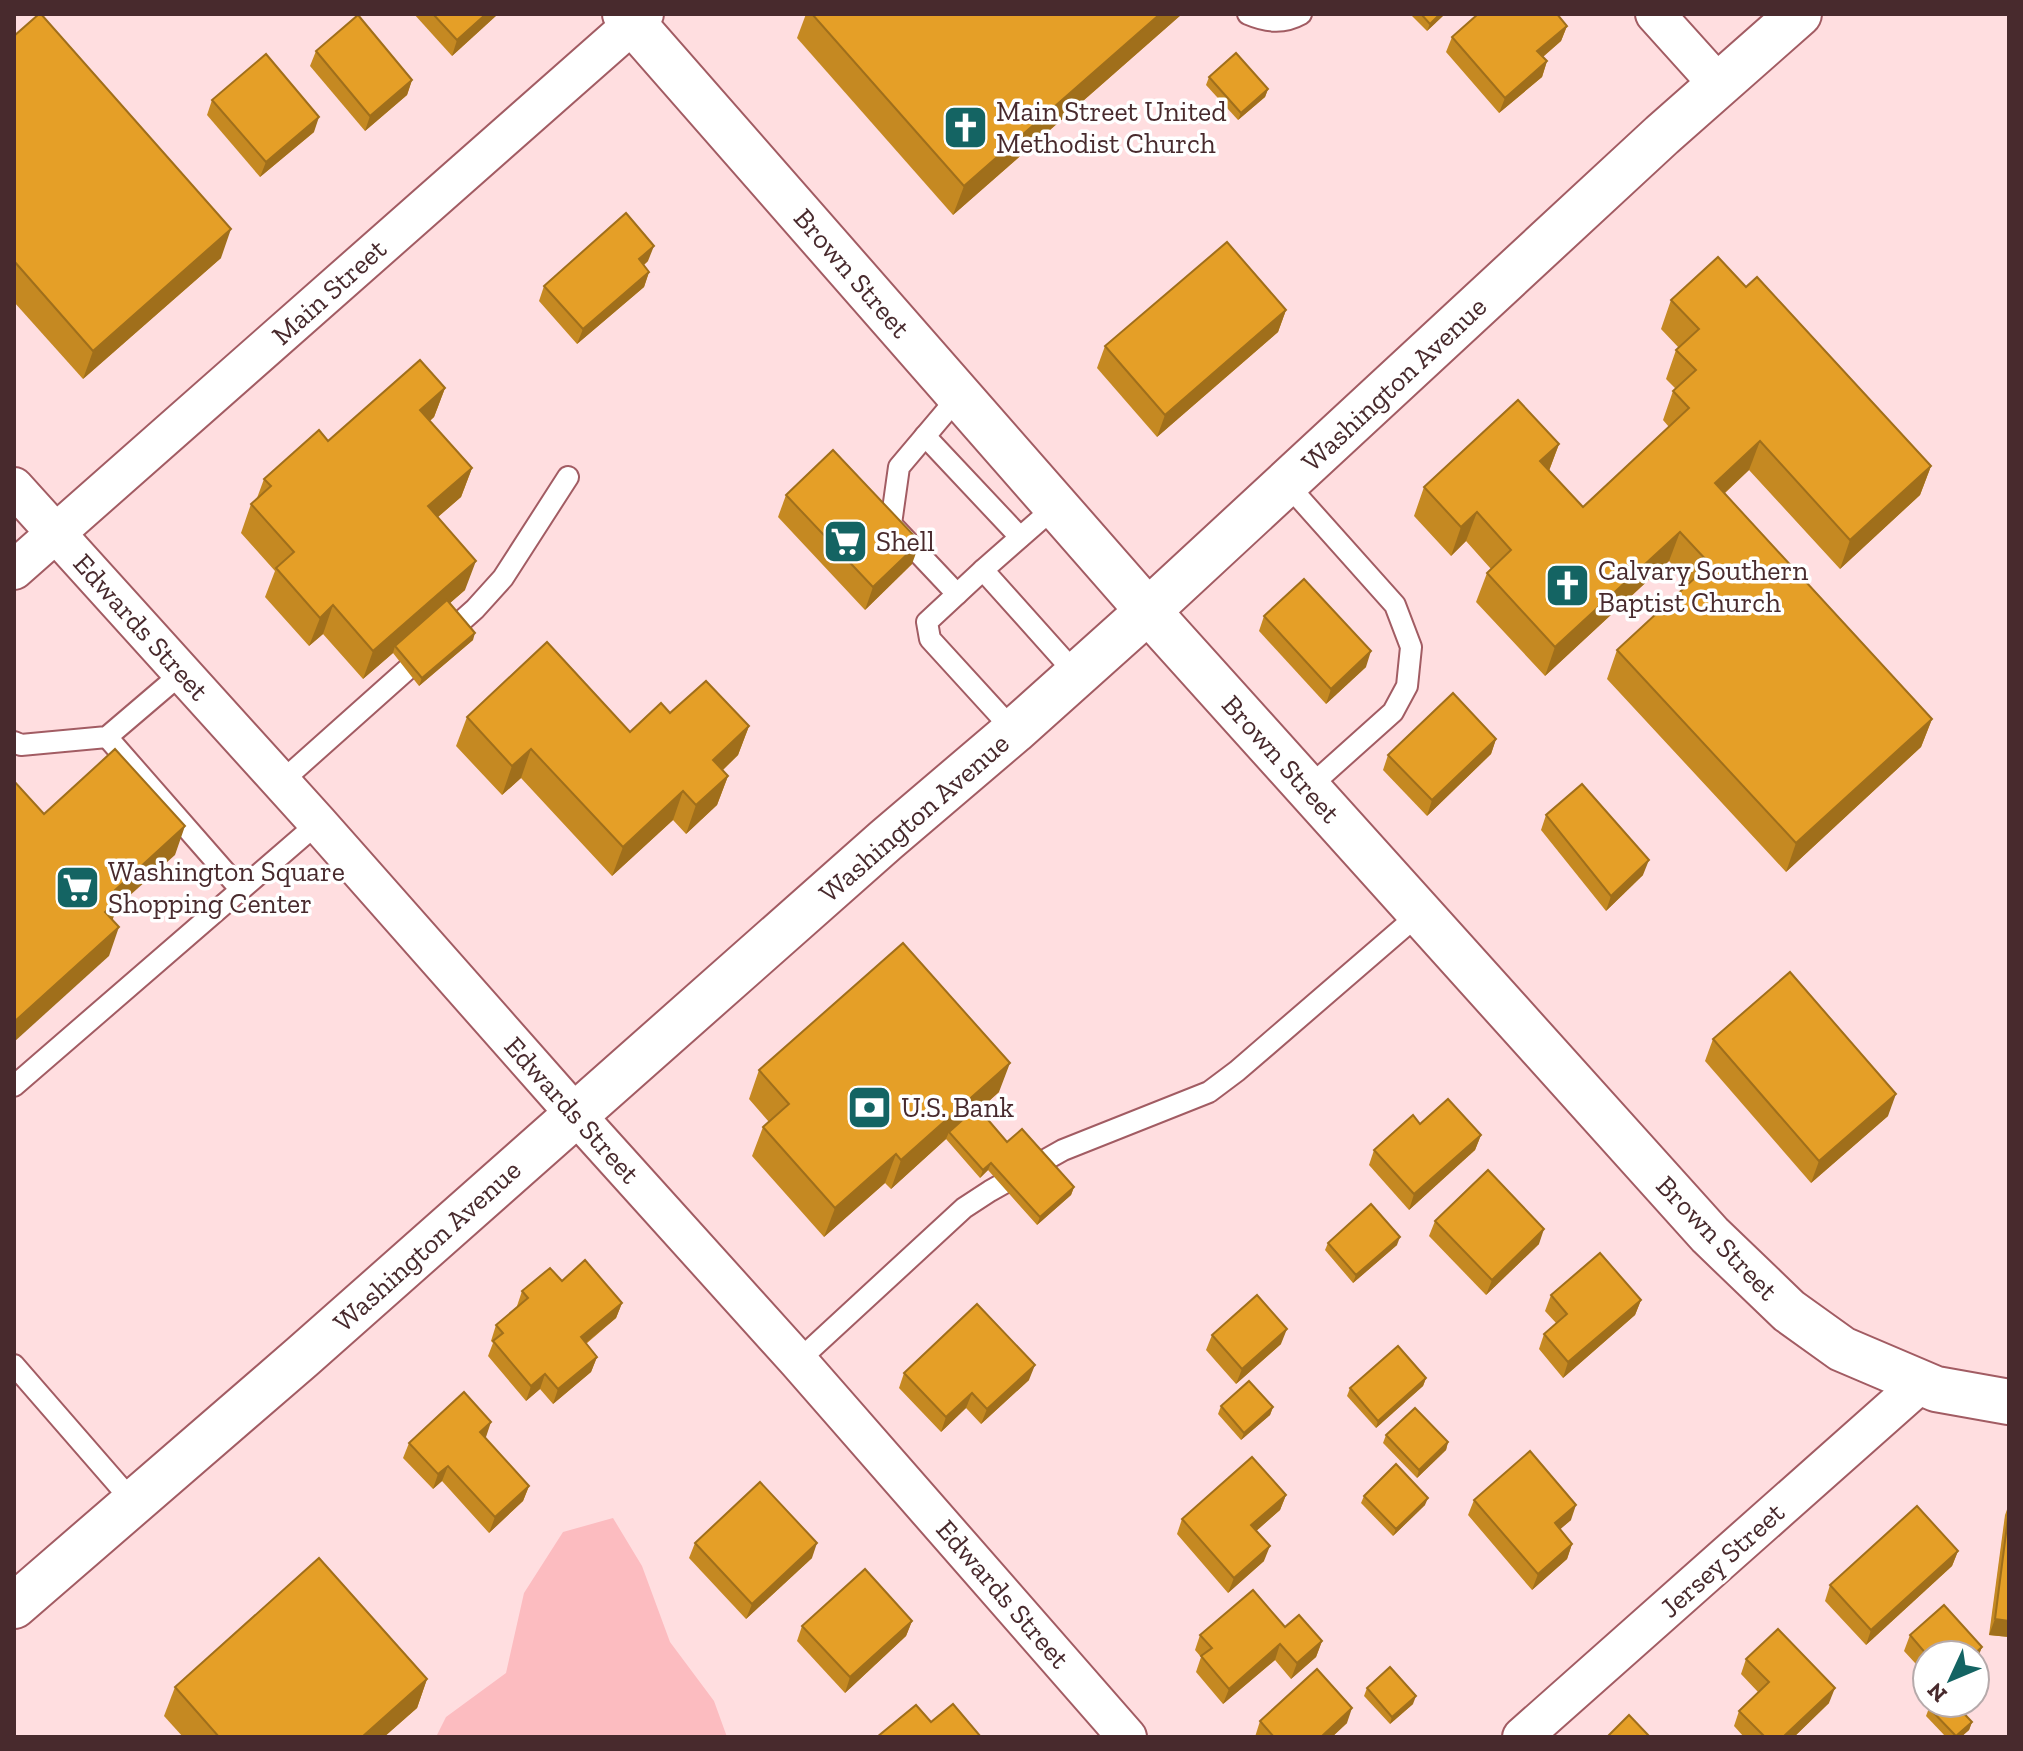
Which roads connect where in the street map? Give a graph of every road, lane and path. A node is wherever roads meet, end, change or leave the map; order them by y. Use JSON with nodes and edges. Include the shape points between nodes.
{"nodes":[{"id":1,"x":1248,"y":14,"type":"edge"},
{"id":2,"x":1301,"y":14,"type":"edge"},
{"id":3,"x":1655,"y":14,"type":"edge"},
{"id":4,"x":1799,"y":14,"type":"edge"},
{"id":5,"x":634,"y":17,"type":"edge"},
{"id":6,"x":1719,"y":85,"type":"junction"},
{"id":7,"x":959,"y":396,"type":"junction"},
{"id":8,"x":925,"y":436,"type":"junction"},
{"id":9,"x":568,"y":477,"type":"dead end"},
{"id":10,"x":1286,"y":483,"type":"junction"},
{"id":11,"x":14,"y":487,"type":"edge"},
{"id":12,"x":1056,"y":506,"type":"junction"},
{"id":13,"x":56,"y":534,"type":"junction"},
{"id":14,"x":1020,"y":537,"type":"junction"},
{"id":15,"x":14,"y":570,"type":"edge"},
{"id":16,"x":983,"y":570,"type":"junction"},
{"id":17,"x":957,"y":594,"type":"junction"},
{"id":18,"x":1148,"y":611,"type":"junction"},
{"id":19,"x":182,"y":673,"type":"junction"},
{"id":20,"x":1077,"y":675,"type":"junction"},
{"id":21,"x":1014,"y":731,"type":"junction"},
{"id":22,"x":107,"y":737,"type":"junction"},
{"id":23,"x":14,"y":742,"type":"edge"},
{"id":24,"x":281,"y":782,"type":"junction"},
{"id":25,"x":1307,"y":789,"type":"junction"},
{"id":26,"x":318,"y":823,"type":"junction"},
{"id":27,"x":241,"y":890,"type":"junction"},
{"id":28,"x":1419,"y":914,"type":"junction"},
{"id":29,"x":14,"y":1086,"type":"edge"},
{"id":30,"x":576,"y":1115,"type":"junction"},
{"id":31,"x":798,"y":1361,"type":"junction"},
{"id":32,"x":14,"y":1365,"type":"edge"},
{"id":33,"x":1922,"y":1382,"type":"junction"},
{"id":34,"x":2009,"y":1402,"type":"edge"},
{"id":35,"x":134,"y":1503,"type":"junction"},
{"id":36,"x":14,"y":1606,"type":"edge"},
{"id":37,"x":1127,"y":1737,"type":"edge"},
{"id":38,"x":1522,"y":1737,"type":"edge"}],
"edges":[{"from":1,"to":2,"type":"lane","via":[[1275,22]]},
{"from":3,"to":6,"type":"street"},
{"from":4,"to":6,"type":"main road","name":"Washington Avenue"},
{"from":5,"to":7,"type":"main road","name":"Brown Street"},
{"from":5,"to":13,"type":"street","name":"Main Street"},
{"from":6,"to":10,"type":"main road","name":"Washington Avenue"},
{"from":7,"to":8,"type":"lane"},
{"from":7,"to":12,"type":"main road","name":"Brown Street"},
{"from":8,"to":14,"type":"lane"},
{"from":8,"to":17,"type":"lane","via":[[899,467],[891,524]]},
{"from":9,"to":24,"type":"lane","via":[[503,578],[475,609]]},
{"from":10,"to":18,"type":"main road","name":"Washington Avenue"},
{"from":10,"to":25,"type":"lane","via":[[1395,605],[1411,647],[1407,686],[1393,712]]},
{"from":11,"to":13,"type":"street","name":"Edwards Street"},
{"from":12,"to":14,"type":"lane"},
{"from":12,"to":18,"type":"main road","name":"Brown Street"},
{"from":13,"to":15,"type":"street","name":"Main Street"},
{"from":13,"to":19,"type":"street","name":"Edwards Street"},
{"from":14,"to":16,"type":"lane"},
{"from":16,"to":17,"type":"lane"},
{"from":16,"to":20,"type":"lane"},
{"from":17,"to":21,"type":"lane","via":[[927,622],[930,639]]},
{"from":18,"to":20,"type":"main road","name":"Washington Avenue"},
{"from":18,"to":25,"type":"main road","name":"Brown Street"},
{"from":19,"to":22,"type":"lane"},
{"from":19,"to":24,"type":"street","name":"Edwards Street"},
{"from":20,"to":21,"type":"main road","name":"Washington Avenue"},
{"from":21,"to":30,"type":"main road","name":"Washington Avenue"},
{"from":22,"to":23,"type":"lane"},
{"from":22,"to":27,"type":"lane"},
{"from":24,"to":26,"type":"street","name":"Edwards Street"},
{"from":25,"to":28,"type":"main road","name":"Brown Street"},
{"from":26,"to":27,"type":"lane"},
{"from":26,"to":30,"type":"street","name":"Edwards Street"},
{"from":27,"to":29,"type":"lane"},
{"from":28,"to":31,"type":"lane","via":[[1209,1092],[1063,1150],[964,1208]]},
{"from":28,"to":33,"type":"main road","name":"Brown Street","via":[[1710,1235],[1789,1311],[1842,1349]]},
{"from":30,"to":31,"type":"street","name":"Edwards Street"},
{"from":30,"to":35,"type":"main road","name":"Washington Avenue"},
{"from":31,"to":37,"type":"street","name":"Edwards Street"},
{"from":32,"to":35,"type":"lane"},
{"from":33,"to":34,"type":"main road","name":"Brown Street"},
{"from":33,"to":38,"type":"street","name":"Jersey Street"},
{"from":35,"to":36,"type":"main road","name":"Washington Avenue"}]}
